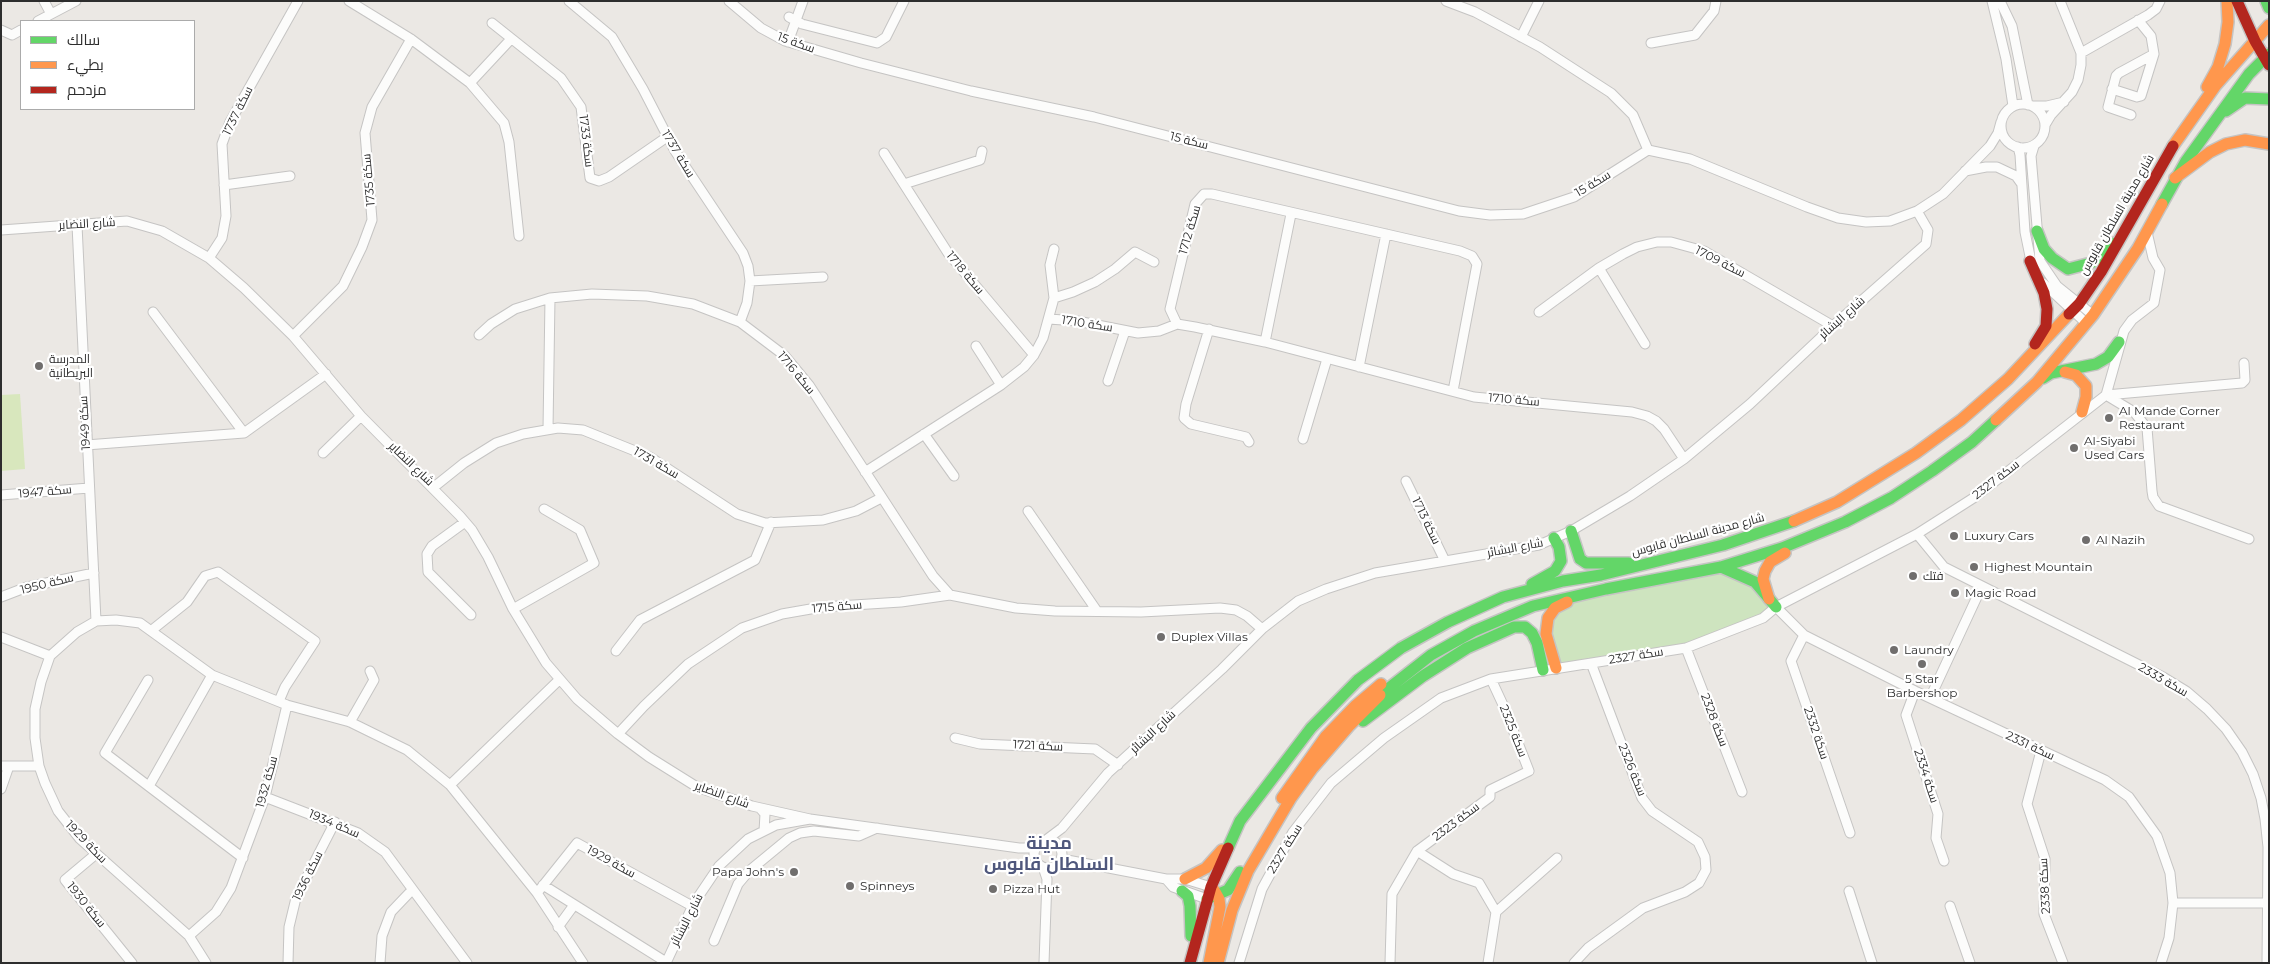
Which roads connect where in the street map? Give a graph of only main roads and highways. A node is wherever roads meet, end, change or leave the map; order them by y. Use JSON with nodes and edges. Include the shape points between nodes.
{"nodes":[{"id":1,"x":2226,"y":1,"type":"edge"},
{"id":2,"x":2237,"y":1,"type":"edge"},
{"id":3,"x":2269,"y":26,"type":"edge"},
{"id":4,"x":2254,"y":41,"type":"junction"},
{"id":5,"x":2267,"y":59,"type":"edge"},
{"id":6,"x":2269,"y":99,"type":"edge"},
{"id":7,"x":2188,"y":122,"type":"junction"},
{"id":8,"x":2206,"y":134,"type":"junction"},
{"id":9,"x":2269,"y":144,"type":"edge"},
{"id":10,"x":2155,"y":174,"type":"junction"},
{"id":11,"x":2175,"y":178,"type":"junction"},
{"id":12,"x":2037,"y":231,"type":"road end"},
{"id":13,"x":2030,"y":261,"type":"road end"},
{"id":14,"x":2120,"y":342,"type":"road end"},
{"id":15,"x":2024,"y":362,"type":"junction"},
{"id":16,"x":2060,"y":371,"type":"junction"},
{"id":17,"x":2037,"y":382,"type":"junction"},
{"id":18,"x":2082,"y":412,"type":"road end"},
{"id":19,"x":1828,"y":529,"type":"junction"},
{"id":20,"x":1570,"y":531,"type":"road end"},
{"id":21,"x":1554,"y":538,"type":"road end"},
{"id":22,"x":1649,"y":563,"type":"junction"},
{"id":23,"x":1721,"y":567,"type":"junction"},
{"id":24,"x":1589,"y":592,"type":"junction"},
{"id":25,"x":1516,"y":593,"type":"junction"},
{"id":26,"x":1474,"y":631,"type":"junction"},
{"id":27,"x":1556,"y":668,"type":"road end"},
{"id":28,"x":1543,"y":670,"type":"road end"},
{"id":29,"x":1335,"y":741,"type":"junction"},
{"id":30,"x":1232,"y":836,"type":"junction"},
{"id":31,"x":1212,"y":894,"type":"junction"},
{"id":32,"x":1190,"y":961,"type":"edge"},
{"id":33,"x":1209,"y":963,"type":"edge"},
{"id":34,"x":1218,"y":963,"type":"edge"}],
"edges":[{"from":1,"to":7,"type":"main road","via":[[2228,22],[2218,67]]},
{"from":2,"to":4,"type":"main road"},
{"from":3,"to":4,"type":"main road","name":"شارع مدينة السلطان قابوس"},
{"from":4,"to":5,"type":"main road"},
{"from":4,"to":7,"type":"main road","name":"شارع مدينة السلطان قابوس"},
{"from":5,"to":8,"type":"main road","via":[[2249,74]]},
{"from":6,"to":8,"type":"main road","via":[[2258,96],[2245,98],[2232,105]]},
{"from":7,"to":10,"type":"main road","name":"شارع مدينة السلطان قابوس"},
{"from":8,"to":11,"type":"main road"},
{"from":9,"to":11,"type":"main road","via":[[2245,140],[2226,144]]},
{"from":10,"to":12,"type":"main road","via":[[2131,206],[2107,251],[2092,263],[2068,269],[2060,265],[2044,249]]},
{"from":10,"to":15,"type":"main road","name":"شارع مدينة السلطان قابوس","via":[[2127,228],[2076,308]]},
{"from":11,"to":17,"type":"main road","via":[[2124,270],[2090,319]]},
{"from":13,"to":15,"type":"main road","via":[[2044,293],[2046,326]]},
{"from":14,"to":16,"type":"main road","via":[[2108,357],[2096,364]]},
{"from":15,"to":22,"type":"main road","name":"شارع مدينة السلطان قابوس","via":[[1961,420],[1916,453],[1837,502],[1777,528]]},
{"from":16,"to":17,"type":"main road"},
{"from":16,"to":18,"type":"main road","via":[[2076,375],[2086,386]]},
{"from":17,"to":19,"type":"main road","via":[[1972,442],[1932,471],[1891,498]]},
{"from":19,"to":23,"type":"main road","via":[[1768,553]]},
{"from":19,"to":23,"type":"main road","via":[[1770,562],[1764,571],[1764,580],[1772,603],[1756,582]]},
{"from":20,"to":22,"type":"main road","via":[[1580,559],[1586,563]]},
{"from":21,"to":25,"type":"main road","via":[[1561,561],[1555,571]]},
{"from":22,"to":25,"type":"main road","name":"شارع مدينة السلطان قابوس"},
{"from":23,"to":24,"type":"main road"},
{"from":24,"to":26,"type":"main road","via":[[1533,606]]},
{"from":24,"to":27,"type":"main road","via":[[1554,608],[1548,618],[1546,634]]},
{"from":25,"to":30,"type":"main road","name":"شارع مدينة السلطان قابوس","via":[[1448,622],[1401,648],[1358,680],[1311,728],[1261,790]]},
{"from":26,"to":29,"type":"main road","via":[[1419,664],[1379,696]]},
{"from":26,"to":31,"type":"main road","via":[[1457,635],[1422,655],[1355,706],[1326,736],[1290,784],[1235,883],[1228,890]]},
{"from":28,"to":29,"type":"main road","via":[[1532,633],[1525,627],[1514,627],[1467,648],[1423,676]]},
{"from":29,"to":34,"type":"main road","via":[[1290,798],[1260,849],[1232,910]]},
{"from":30,"to":31,"type":"main road","name":"شارع مدينة السلطان قابوس"},
{"from":30,"to":32,"type":"main road","via":[[1206,868],[1184,885],[1190,906]]},
{"from":31,"to":32,"type":"main road","name":"شارع مدينة السلطان قابوس"},
{"from":31,"to":33,"type":"main road","via":[[1220,908]]}]}
